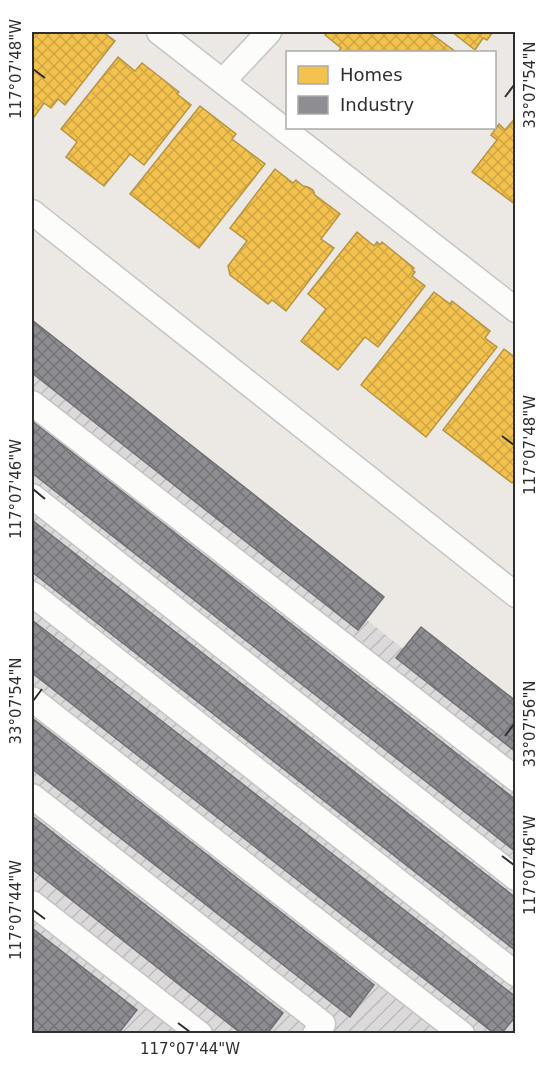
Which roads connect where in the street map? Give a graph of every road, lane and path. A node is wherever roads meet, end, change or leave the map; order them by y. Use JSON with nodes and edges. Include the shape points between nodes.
{"nodes":[{"id":1,"x":159,"y":32,"type":"edge"},
{"id":2,"x":269,"y":32,"type":"edge"},
{"id":3,"x":223,"y":81,"type":"junction"},
{"id":4,"x":32,"y":212,"type":"edge"},
{"id":5,"x":516,"y":310,"type":"edge"},
{"id":6,"x":32,"y":404,"type":"edge"},
{"id":7,"x":32,"y":496,"type":"edge"},
{"id":8,"x":32,"y":594,"type":"edge"},
{"id":9,"x":516,"y":595,"type":"edge"},
{"id":10,"x":32,"y":699,"type":"edge"},
{"id":11,"x":516,"y":779,"type":"edge"},
{"id":12,"x":32,"y":796,"type":"edge"},
{"id":13,"x":516,"y":878,"type":"edge"},
{"id":14,"x":32,"y":903,"type":"edge"},
{"id":15,"x":516,"y":974,"type":"edge"},
{"id":16,"x":200,"y":1034,"type":"edge"},
{"id":17,"x":315,"y":1034,"type":"edge"},
{"id":18,"x":462,"y":1034,"type":"edge"}],
"edges":[{"from":1,"to":3,"type":"lane"},
{"from":2,"to":3,"type":"lane"},
{"from":3,"to":5,"type":"lane"},
{"from":4,"to":9,"type":"lane"},
{"from":6,"to":11,"type":"lane"},
{"from":7,"to":13,"type":"lane"},
{"from":8,"to":15,"type":"lane"},
{"from":10,"to":18,"type":"lane"},
{"from":12,"to":17,"type":"lane","via":[[323,1023]]},
{"from":14,"to":16,"type":"lane"}]}
